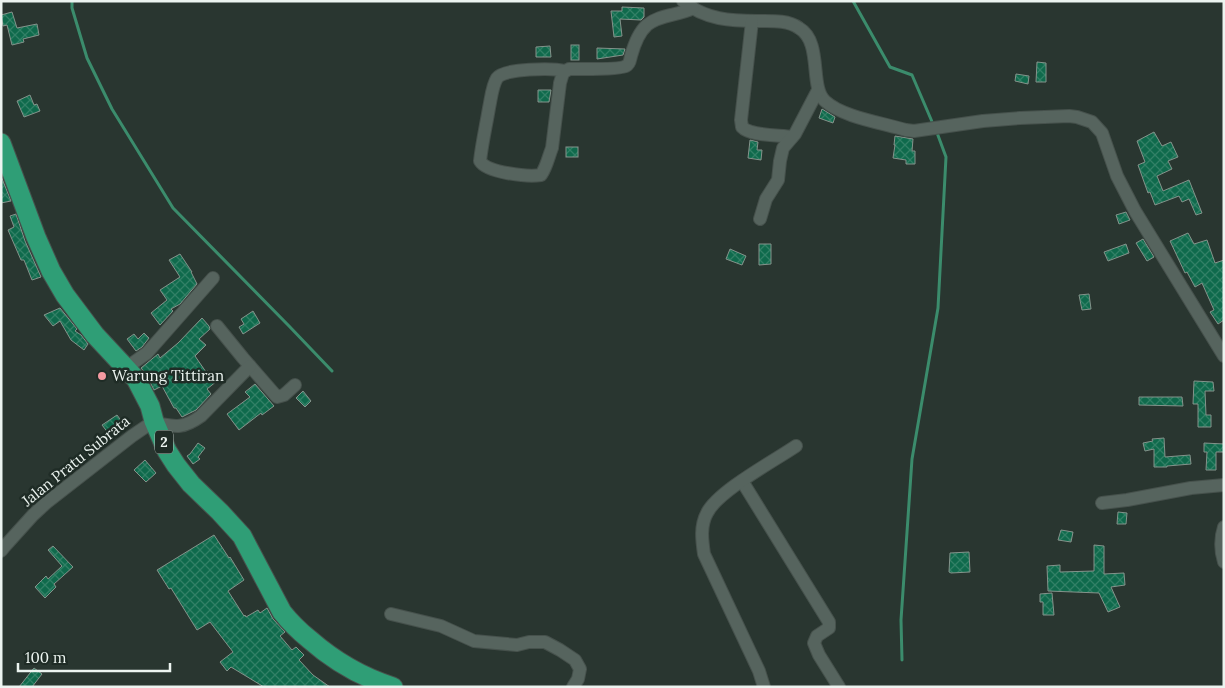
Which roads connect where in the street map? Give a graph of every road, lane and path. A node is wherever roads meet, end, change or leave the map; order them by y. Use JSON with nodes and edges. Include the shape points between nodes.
{"nodes":[{"id":1,"x":688,"y":5,"type":"edge"},
{"id":2,"x":752,"y":21,"type":"junction"},
{"id":3,"x":565,"y":71,"type":"junction"},
{"id":4,"x":818,"y":90,"type":"junction"},
{"id":5,"x":792,"y":137,"type":"junction"},
{"id":6,"x":1,"y":142,"type":"edge"},
{"id":7,"x":760,"y":219,"type":"dead end"},
{"id":8,"x":214,"y":278,"type":"dead end"},
{"id":9,"x":218,"y":326,"type":"dead end"},
{"id":10,"x":1224,"y":356,"type":"edge"},
{"id":11,"x":250,"y":366,"type":"junction"},
{"id":12,"x":126,"y":368,"type":"junction"},
{"id":13,"x":295,"y":385,"type":"dead end"},
{"id":14,"x":155,"y":422,"type":"junction"},
{"id":15,"x":796,"y":446,"type":"dead end"},
{"id":16,"x":742,"y":481,"type":"junction"},
{"id":17,"x":1224,"y":485,"type":"edge"},
{"id":18,"x":1102,"y":502,"type":"dead end"},
{"id":19,"x":1224,"y":527,"type":"edge"},
{"id":20,"x":1,"y":552,"type":"edge"},
{"id":21,"x":1224,"y":562,"type":"edge"},
{"id":22,"x":391,"y":614,"type":"dead end"},
{"id":23,"x":393,"y":687,"type":"edge"},
{"id":24,"x":573,"y":687,"type":"edge"},
{"id":25,"x":764,"y":687,"type":"edge"},
{"id":26,"x":839,"y":687,"type":"edge"}],
"edges":[{"from":1,"to":2,"type":"street","via":[[719,19]]},
{"from":1,"to":3,"type":"street","via":[[681,13],[653,20],[644,27],[627,65],[619,69]]},
{"from":2,"to":4,"type":"street","via":[[779,22],[802,30],[809,40],[815,61]]},
{"from":2,"to":5,"type":"street","via":[[742,128]]},
{"from":3,"to":3,"type":"street","via":[[561,77],[552,148],[541,175],[528,176],[482,166],[484,135],[498,77],[508,72],[534,69]]},
{"from":4,"to":5,"type":"street"},
{"from":4,"to":10,"type":"street","via":[[825,102],[841,111],[906,130],[1060,117],[1077,117],[1092,122],[1102,133],[1117,176],[1135,211]]},
{"from":5,"to":7,"type":"street","via":[[783,148],[778,180],[766,199]]},
{"from":6,"to":12,"type":"highway","number":"2","via":[[36,237],[59,285],[86,324]]},
{"from":8,"to":12,"type":"street","via":[[147,353]]},
{"from":9,"to":11,"type":"street"},
{"from":11,"to":13,"type":"street","via":[[277,397]]},
{"from":11,"to":14,"type":"street","via":[[194,421],[181,426]]},
{"from":12,"to":14,"type":"highway","number":"2","via":[[141,388]]},
{"from":14,"to":20,"type":"street","name":"Jalan Pratu Subrata","via":[[46,503]]},
{"from":14,"to":23,"type":"highway","number":"2","via":[[167,451],[180,470],[242,536],[288,620],[345,666]]},
{"from":15,"to":16,"type":"street"},
{"from":16,"to":25,"type":"street","via":[[715,502],[707,513],[701,538],[704,554]]},
{"from":16,"to":26,"type":"street","via":[[829,622],[829,628],[817,636],[814,643]]},
{"from":17,"to":18,"type":"street"},
{"from":19,"to":21,"type":"street","via":[[1220,545]]},
{"from":22,"to":24,"type":"street","via":[[441,626],[474,641],[517,646],[545,642],[575,660],[580,670]]}]}
